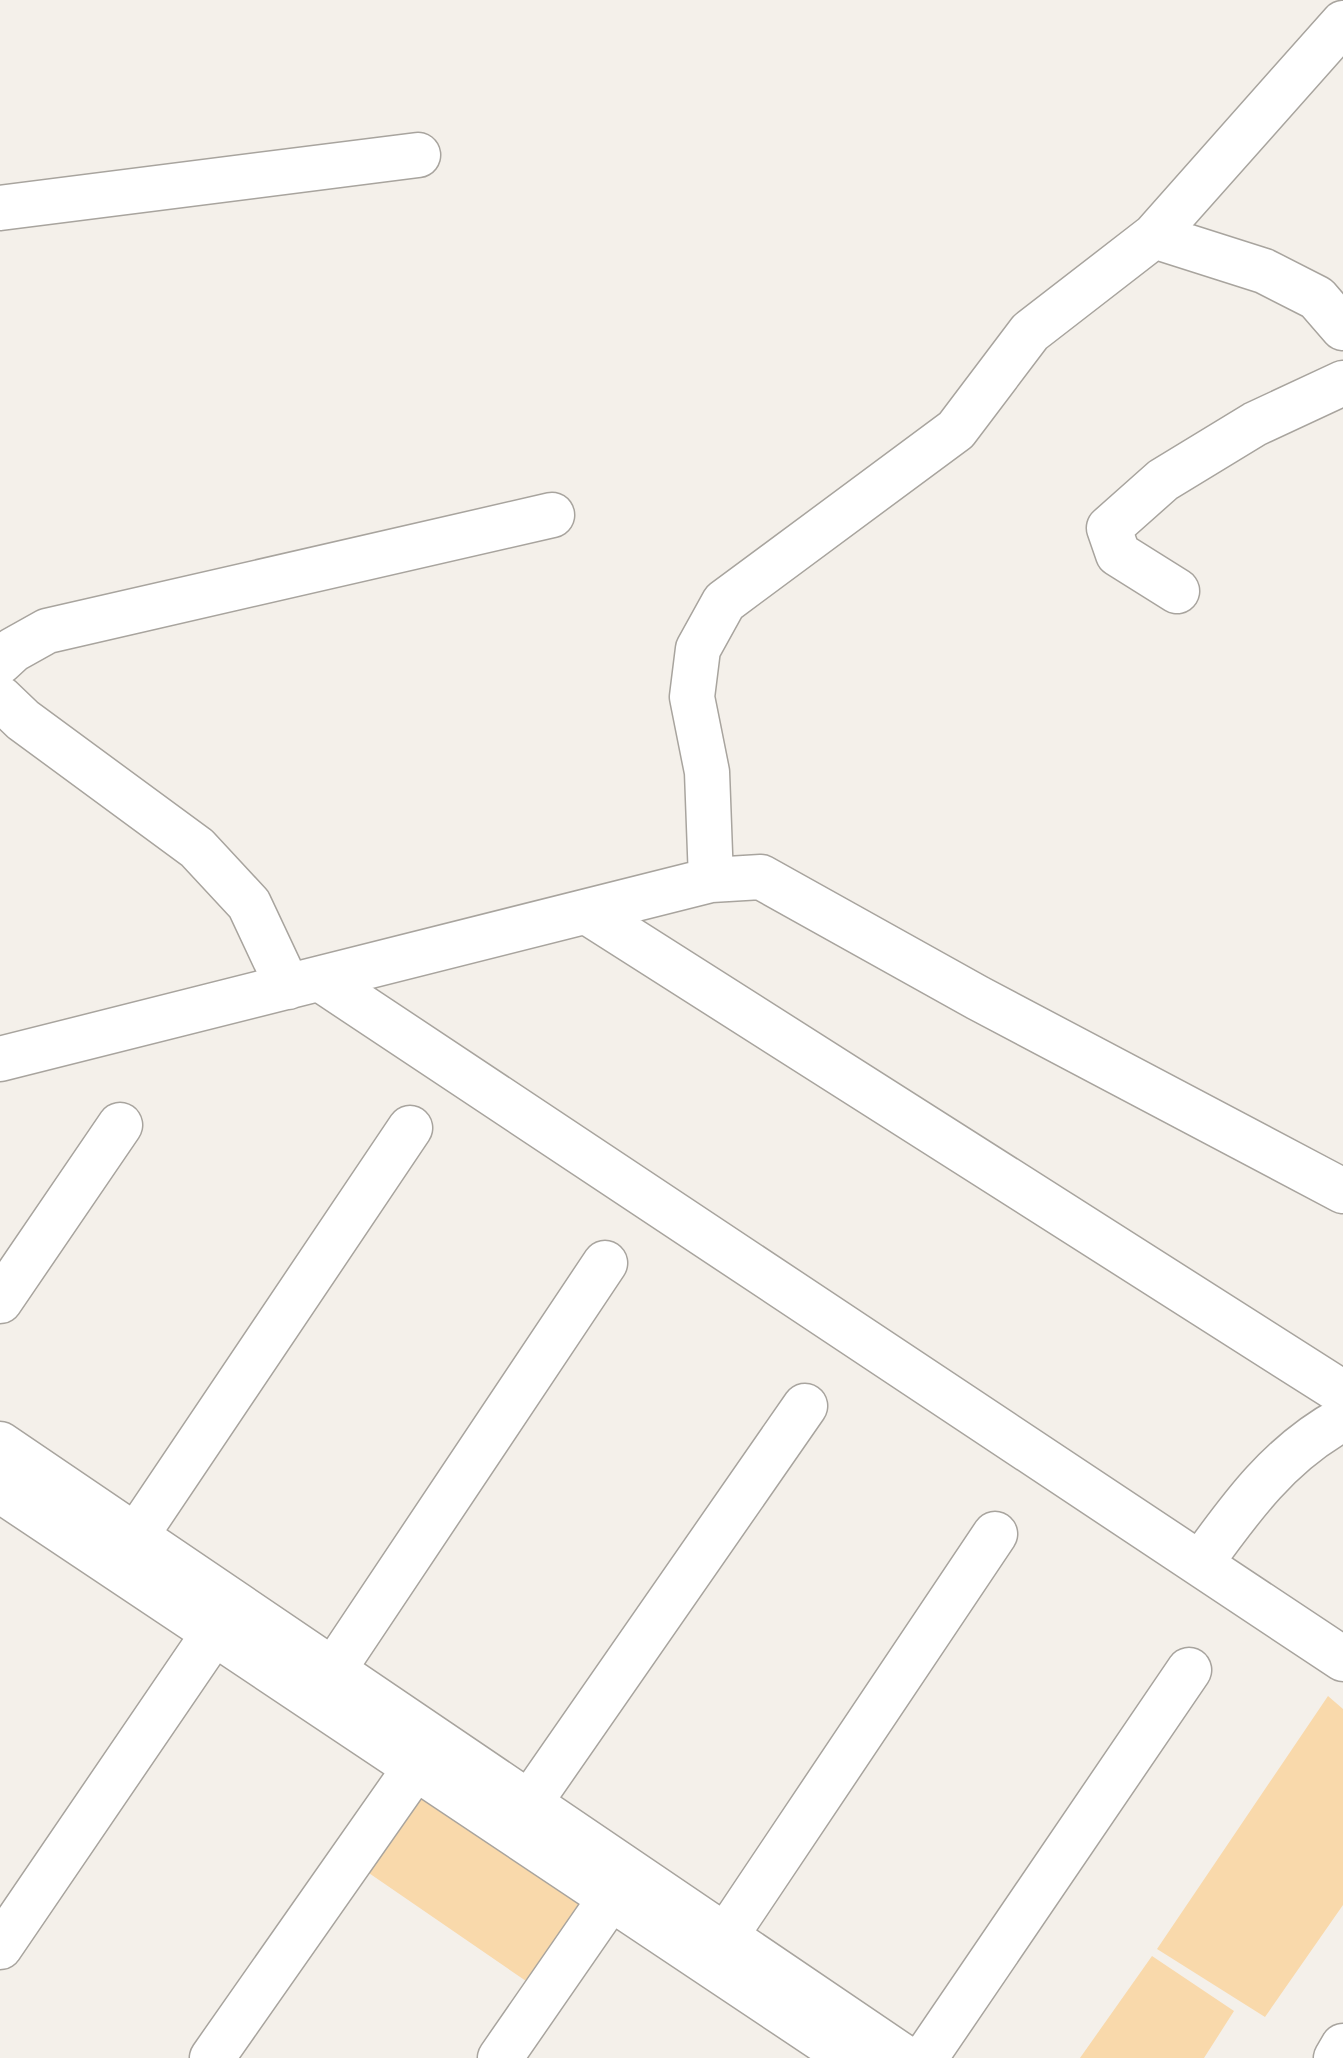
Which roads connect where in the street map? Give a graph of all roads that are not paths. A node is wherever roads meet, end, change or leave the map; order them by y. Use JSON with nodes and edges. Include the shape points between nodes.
{"nodes":[{"id":1,"x":1343,"y":23,"type":"edge"},
{"id":2,"x":418,"y":155,"type":"dead end"},
{"id":3,"x":0,"y":208,"type":"edge"},
{"id":4,"x":1154,"y":236,"type":"junction"},
{"id":5,"x":1343,"y":328,"type":"edge"},
{"id":6,"x":1343,"y":383,"type":"edge"},
{"id":7,"x":552,"y":515,"type":"dead end"},
{"id":8,"x":1177,"y":591,"type":"dead end"},
{"id":9,"x":0,"y":662,"type":"edge"},
{"id":10,"x":0,"y":698,"type":"edge"},
{"id":11,"x":711,"y":880,"type":"junction"},
{"id":12,"x":587,"y":912,"type":"junction"},
{"id":13,"x":304,"y":983,"type":"junction"},
{"id":14,"x":0,"y":1059,"type":"edge"},
{"id":15,"x":120,"y":1125,"type":"dead end"},
{"id":16,"x":410,"y":1128,"type":"dead end"},
{"id":17,"x":1343,"y":1191,"type":"edge"},
{"id":18,"x":605,"y":1263,"type":"dead end"},
{"id":19,"x":0,"y":1301,"type":"edge"},
{"id":20,"x":1343,"y":1393,"type":"edge"},
{"id":21,"x":805,"y":1406,"type":"dead end"},
{"id":22,"x":1343,"y":1419,"type":"edge"},
{"id":23,"x":0,"y":1444,"type":"edge"},
{"id":24,"x":13,"y":1496,"type":"edge"},
{"id":25,"x":995,"y":1534,"type":"dead end"},
{"id":26,"x":125,"y":1551,"type":"junction"},
{"id":27,"x":1200,"y":1564,"type":"junction"},
{"id":28,"x":225,"y":1618,"type":"junction"},
{"id":29,"x":1343,"y":1659,"type":"edge"},
{"id":30,"x":1189,"y":1670,"type":"dead end"},
{"id":31,"x":323,"y":1685,"type":"junction"},
{"id":32,"x":425,"y":1753,"type":"junction"},
{"id":33,"x":519,"y":1817,"type":"junction"},
{"id":34,"x":620,"y":1884,"type":"junction"},
{"id":35,"x":0,"y":1947,"type":"edge"},
{"id":36,"x":716,"y":1950,"type":"junction"},
{"id":37,"x":809,"y":2031,"type":"edge"},
{"id":38,"x":1343,"y":2046,"type":"edge"},
{"id":39,"x":212,"y":2058,"type":"edge"},
{"id":40,"x":500,"y":2058,"type":"edge"},
{"id":41,"x":850,"y":2058,"type":"edge"},
{"id":42,"x":905,"y":2058,"type":"edge"},
{"id":43,"x":925,"y":2058,"type":"edge"},
{"id":44,"x":1336,"y":2058,"type":"edge"}],
"edges":[{"from":1,"to":4,"type":"street"},
{"from":2,"to":3,"type":"street"},
{"from":4,"to":5,"type":"street","via":[[1264,271],[1317,298]]},
{"from":4,"to":11,"type":"street","via":[[1030,332],[956,430],[724,602],[698,649],[692,697],[707,772]]},
{"from":6,"to":8,"type":"street","via":[[1255,424],[1163,480],[1109,528],[1118,554]]},
{"from":7,"to":9,"type":"street","via":[[47,631]]},
{"from":10,"to":13,"type":"street","via":[[197,848],[249,904]]},
{"from":11,"to":12,"type":"street"},
{"from":11,"to":17,"type":"street","via":[[761,877]]},
{"from":12,"to":13,"type":"street"},
{"from":12,"to":20,"type":"street"},
{"from":13,"to":14,"type":"street"},
{"from":13,"to":27,"type":"street"},
{"from":15,"to":19,"type":"street"},
{"from":16,"to":26,"type":"street"},
{"from":18,"to":31,"type":"street"},
{"from":21,"to":33,"type":"street"},
{"from":22,"to":27,"type":"street","via":[[1308,1438],[1248,1496]]},
{"from":23,"to":24,"type":"street"},
{"from":24,"to":26,"type":"street"},
{"from":25,"to":36,"type":"street"},
{"from":26,"to":28,"type":"street"},
{"from":27,"to":29,"type":"street"},
{"from":28,"to":31,"type":"street"},
{"from":28,"to":35,"type":"street"},
{"from":30,"to":43,"type":"street"},
{"from":31,"to":32,"type":"street"},
{"from":32,"to":33,"type":"street"},
{"from":32,"to":39,"type":"street"},
{"from":33,"to":34,"type":"street"},
{"from":34,"to":36,"type":"street"},
{"from":34,"to":40,"type":"street"},
{"from":36,"to":37,"type":"street"},
{"from":37,"to":41,"type":"street"},
{"from":37,"to":42,"type":"street"},
{"from":38,"to":44,"type":"street"}]}
